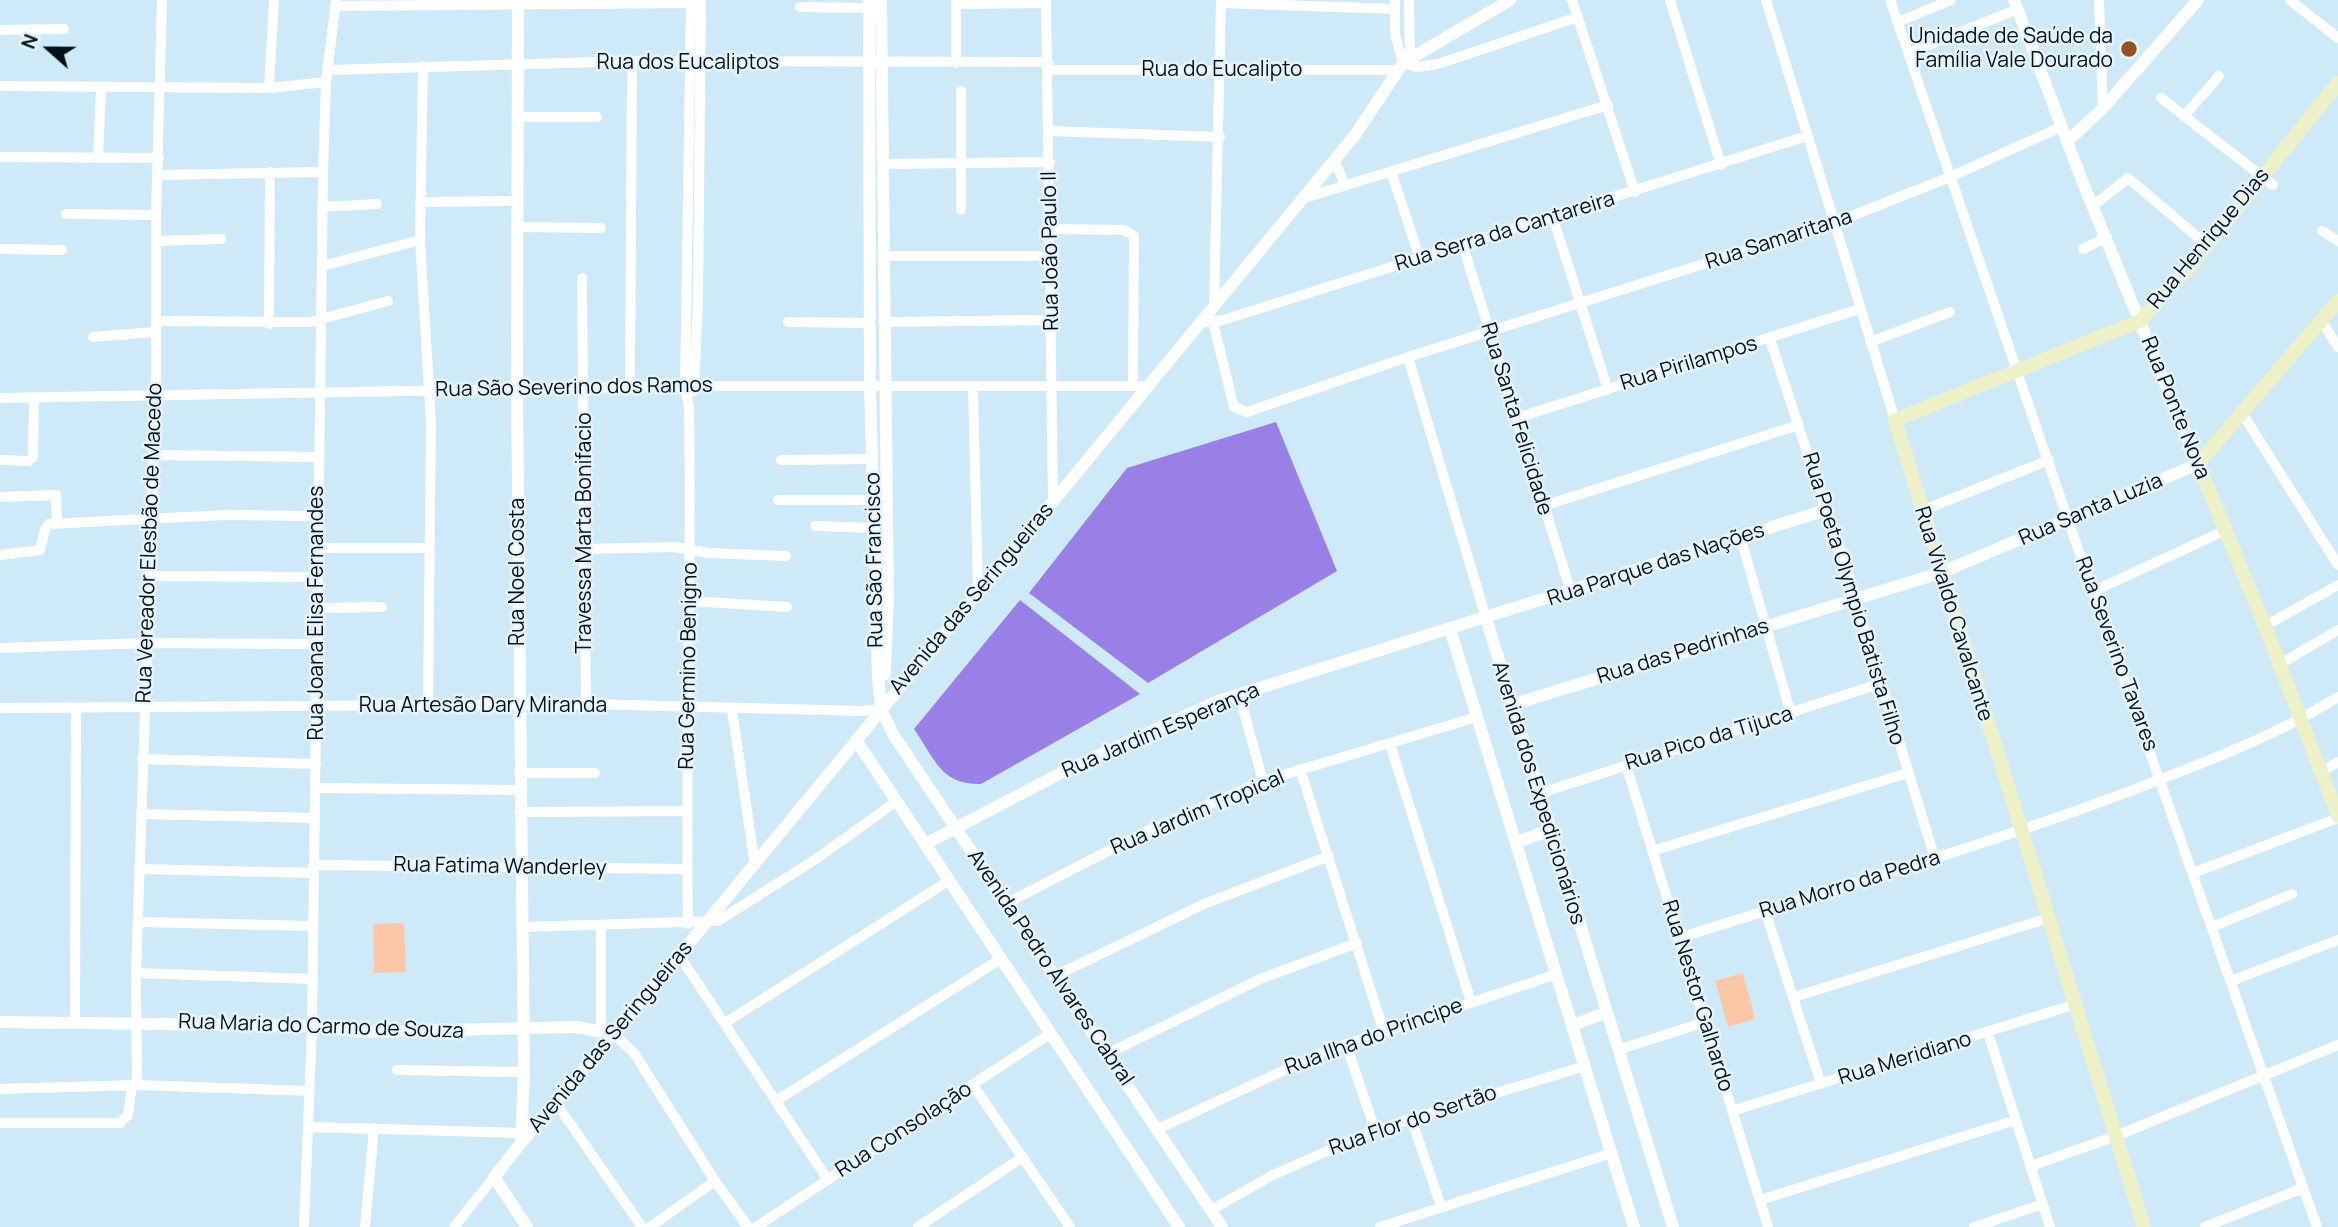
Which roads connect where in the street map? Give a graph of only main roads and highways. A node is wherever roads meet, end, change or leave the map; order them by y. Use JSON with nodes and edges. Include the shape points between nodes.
{"nodes":[{"id":1,"x":2338,"y":83,"type":"edge"},
{"id":2,"x":2338,"y":301,"type":"edge"},
{"id":3,"x":1895,"y":420,"type":"joint"},
{"id":4,"x":2198,"y":464,"type":"joint"},
{"id":5,"x":2338,"y":817,"type":"edge"},
{"id":6,"x":2144,"y":1227,"type":"edge"}],
"edges":[{"from":1,"to":3,"type":"main road","name":"Rua Henrique Dias","via":[[2268,180],[2140,321]]},
{"from":2,"to":4,"type":"main road","name":"Rua Santa Luzia"},
{"from":3,"to":6,"type":"main road","name":"Rua Vivaldo Cavalcante"},
{"from":4,"to":5,"type":"main road","name":"Rua Ponte Nova"}]}
